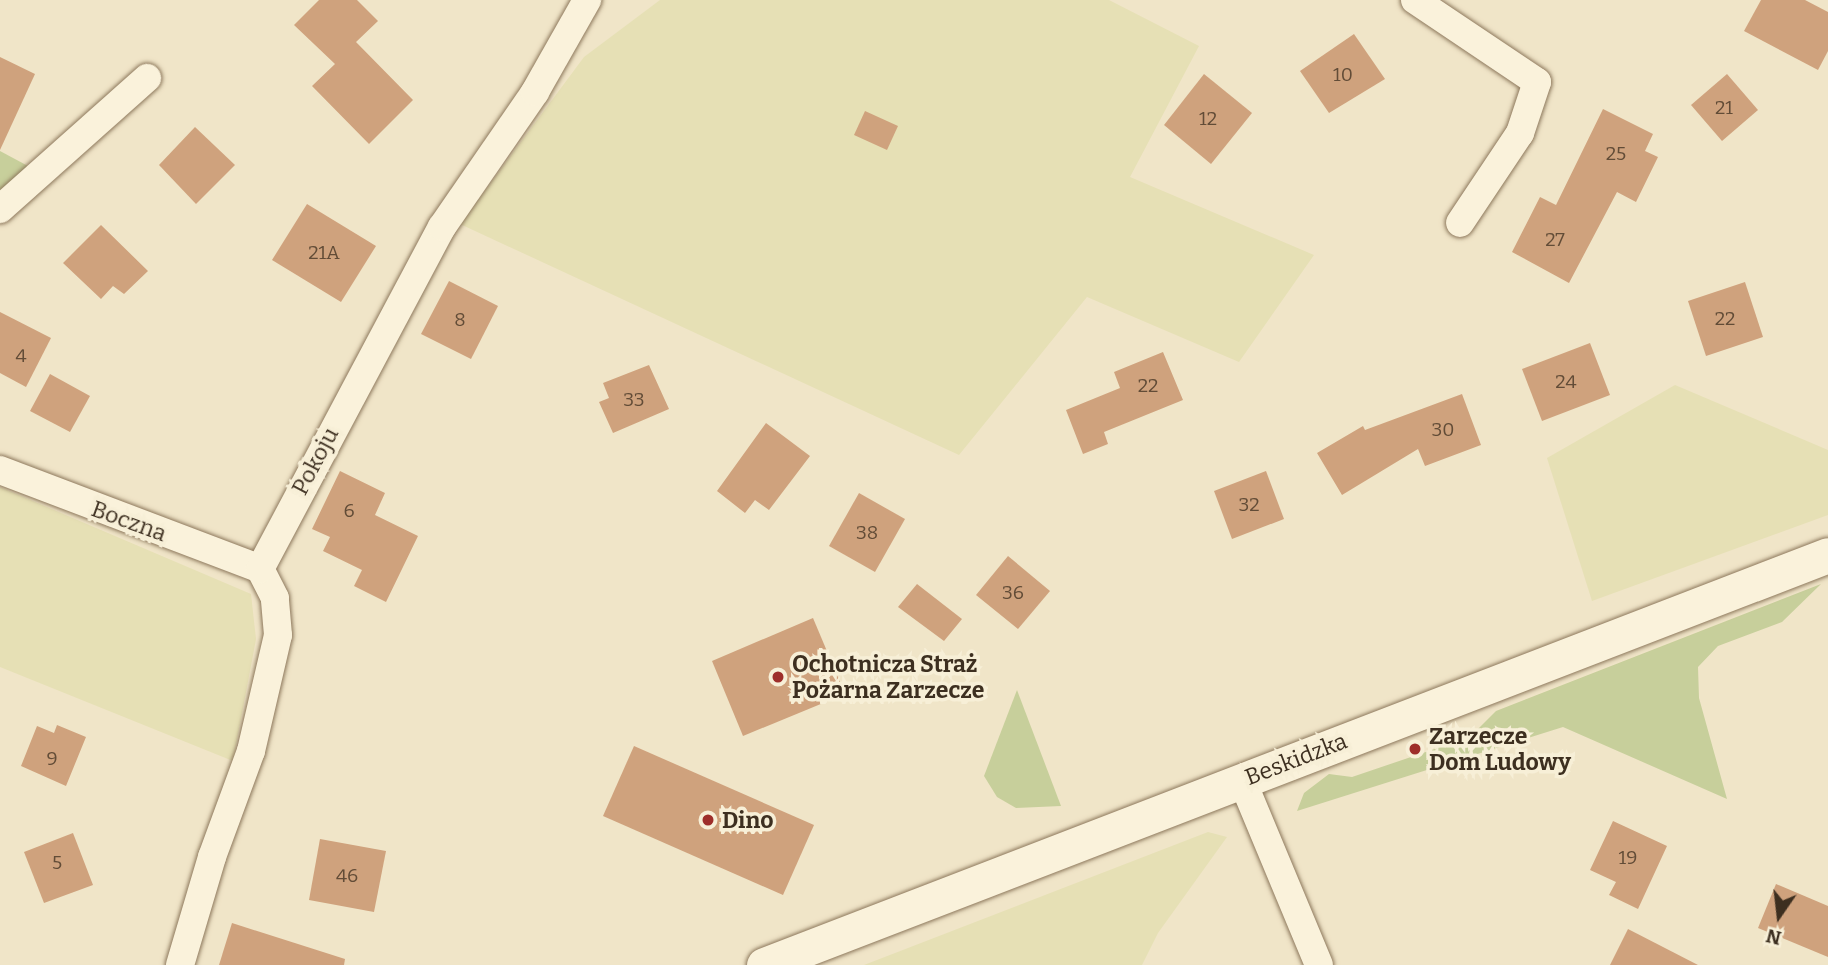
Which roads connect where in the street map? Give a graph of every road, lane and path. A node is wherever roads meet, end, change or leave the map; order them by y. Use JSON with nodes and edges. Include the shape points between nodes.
{"nodes":[{"id":1,"x":587,"y":0,"type":"edge"},
{"id":2,"x":1415,"y":0,"type":"edge"},
{"id":3,"x":147,"y":78,"type":"dead end"},
{"id":4,"x":0,"y":209,"type":"edge"},
{"id":5,"x":1460,"y":223,"type":"dead end"},
{"id":6,"x":0,"y":470,"type":"edge"},
{"id":7,"x":1828,"y":555,"type":"edge"},
{"id":8,"x":260,"y":569,"type":"junction"},
{"id":9,"x":1242,"y":780,"type":"junction"},
{"id":10,"x":781,"y":963,"type":"edge"},
{"id":11,"x":180,"y":965,"type":"edge"},
{"id":12,"x":1319,"y":965,"type":"edge"}],
"edges":[{"from":1,"to":8,"type":"street","name":"Pokoju","via":[[535,92],[442,227]]},
{"from":2,"to":5,"type":"street","via":[[1537,82],[1520,133]]},
{"from":3,"to":4,"type":"street"},
{"from":6,"to":8,"type":"street","name":"Boczna"},
{"from":7,"to":9,"type":"street","name":"Beskidzka"},
{"from":8,"to":11,"type":"street","via":[[275,598],[278,635],[251,751],[212,857]]},
{"from":9,"to":10,"type":"street","name":"Beskidzka"},
{"from":9,"to":12,"type":"street"}]}
